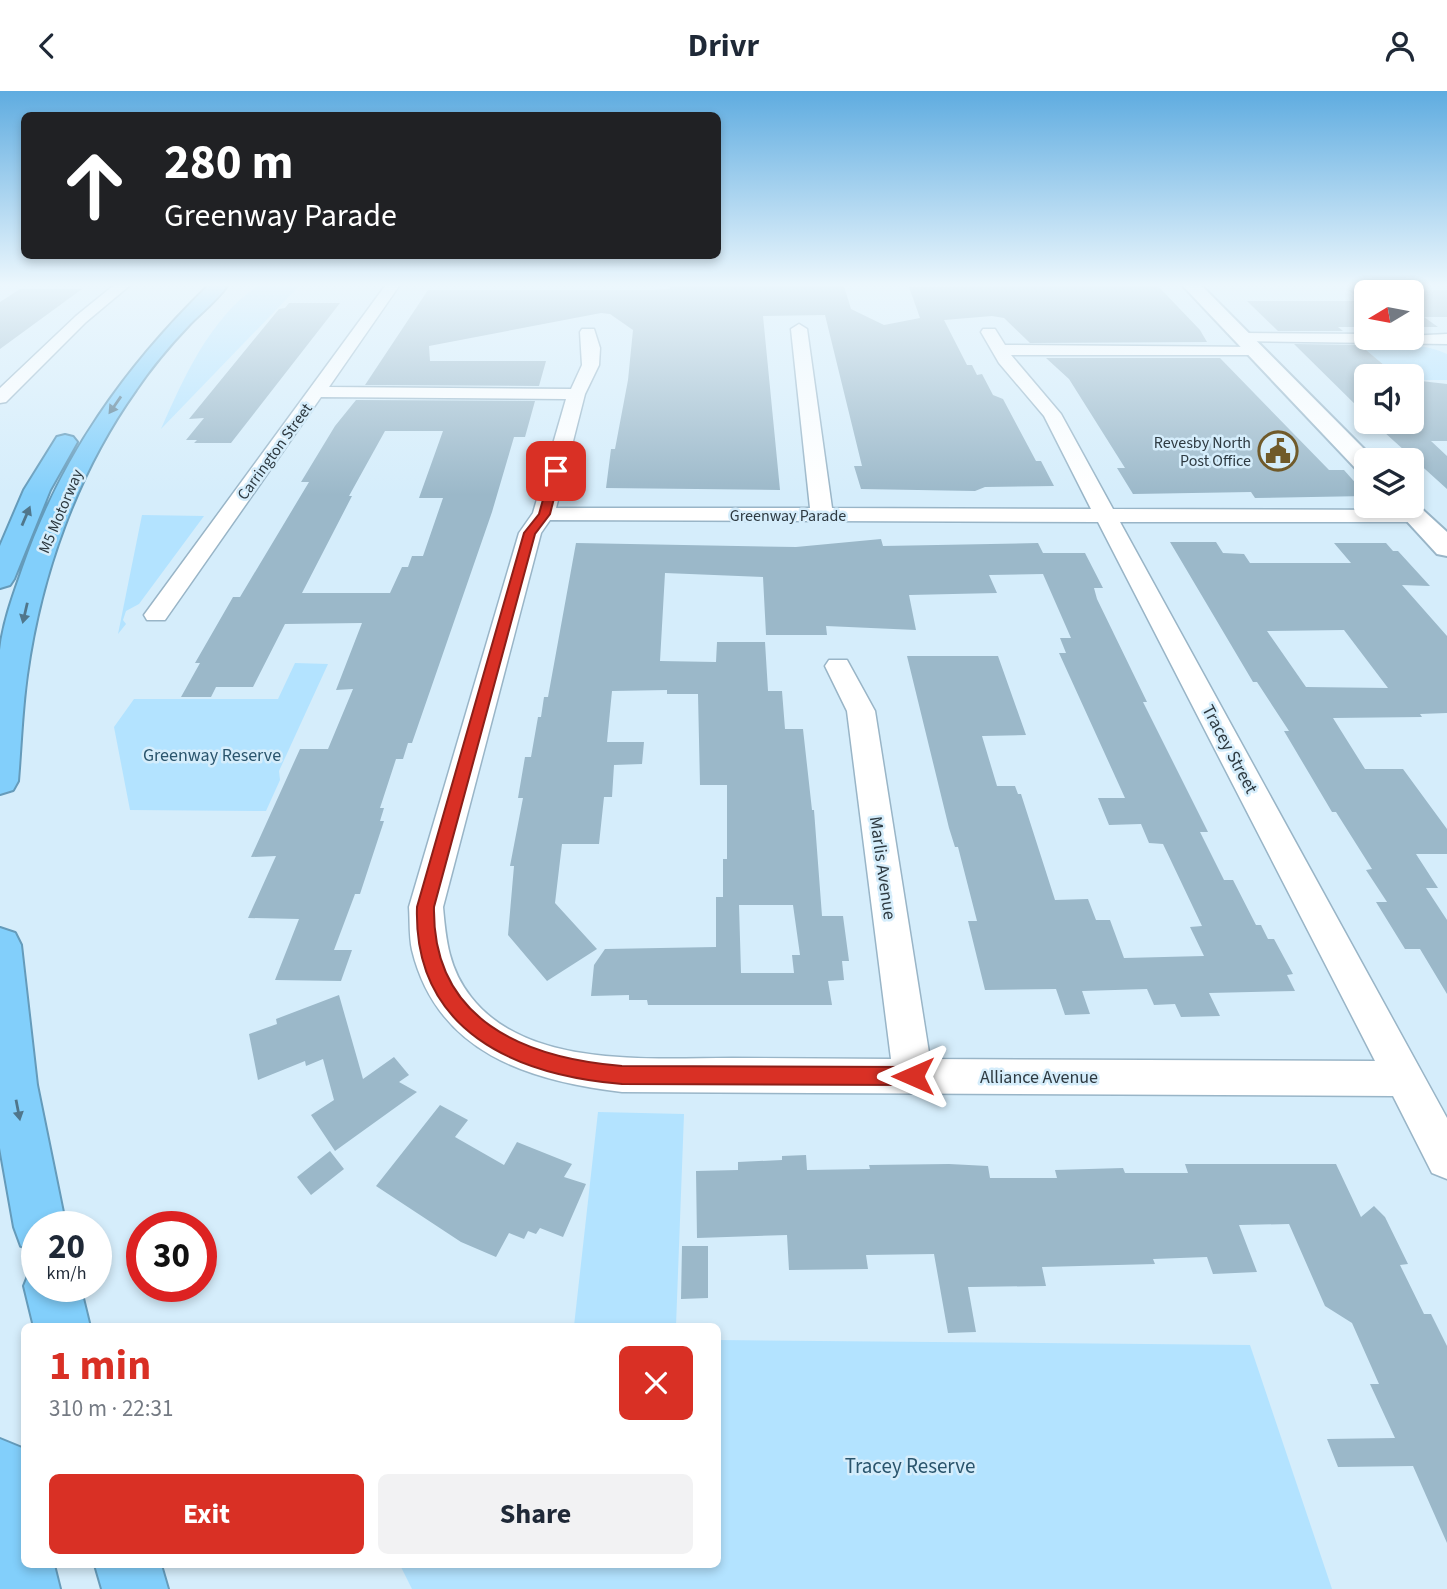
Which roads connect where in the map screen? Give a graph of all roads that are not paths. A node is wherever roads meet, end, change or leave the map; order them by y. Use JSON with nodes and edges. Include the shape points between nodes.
{"nodes":[{"id":1,"x":43,"y":356,"type":"edge"},
{"id":2,"x":130,"y":356,"type":"edge"},
{"id":3,"x":151,"y":356,"type":"edge"},
{"id":4,"x":342,"y":356,"type":"edge"},
{"id":5,"x":592,"y":356,"type":"edge"},
{"id":6,"x":802,"y":356,"type":"edge"},
{"id":7,"x":1006,"y":356,"type":"edge"},
{"id":8,"x":1261,"y":356,"type":"edge"},
{"id":9,"x":316,"y":392,"type":"junction"},
{"id":10,"x":576,"y":394,"type":"junction"},
{"id":11,"x":0,"y":398,"type":"edge"},
{"id":12,"x":1354,"y":452,"type":"edge"},
{"id":13,"x":1354,"y":512,"type":"edge"},
{"id":14,"x":544,"y":514,"type":"junction"},
{"id":15,"x":822,"y":515,"type":"junction"},
{"id":16,"x":1106,"y":516,"type":"junction"},
{"id":17,"x":1418,"y":518,"type":"edge"},
{"id":18,"x":1447,"y":548,"type":"edge"},
{"id":19,"x":0,"y":579,"type":"edge"},
{"id":20,"x":156,"y":615,"type":"dead end"},
{"id":21,"x":838,"y":666,"type":"dead end"},
{"id":22,"x":0,"y":781,"type":"edge"},
{"id":23,"x":0,"y":945,"type":"edge"},
{"id":24,"x":913,"y":1076,"type":"junction"},
{"id":25,"x":1404,"y":1079,"type":"junction"},
{"id":26,"x":1447,"y":1159,"type":"edge"},
{"id":27,"x":37,"y":1211,"type":"edge"},
{"id":28,"x":56,"y":1302,"type":"edge"},
{"id":29,"x":61,"y":1323,"type":"edge"},
{"id":30,"x":0,"y":1470,"type":"edge"},
{"id":31,"x":21,"y":1563,"type":"edge"},
{"id":32,"x":22,"y":1568,"type":"edge"},
{"id":33,"x":129,"y":1568,"type":"edge"},
{"id":34,"x":27,"y":1589,"type":"edge"},
{"id":35,"x":135,"y":1589,"type":"edge"}],
"edges":[{"from":1,"to":11,"type":"street"},
{"from":19,"to":2,"type":"highway","name":"M5 Motorway","one_way":true,"via":[[37,491],[72,430]]},
{"from":3,"to":22,"type":"highway","name":"M5 Motorway","one_way":true,"via":[[103,422],[68,486],[35,572],[11,673]]},
{"from":4,"to":9,"type":"street","name":"Carrington Street"},
{"from":5,"to":10,"type":"street"},
{"from":6,"to":15,"type":"street"},
{"from":7,"to":16,"type":"street","name":"Tracey Street","via":[[1052,414]]},
{"from":8,"to":12,"type":"main road"},
{"from":9,"to":10,"type":"street"},
{"from":9,"to":20,"type":"street","name":"Carrington Street"},
{"from":10,"to":14,"type":"street"},
{"from":13,"to":16,"type":"street","name":"Greenway Parade"},
{"from":14,"to":15,"type":"street","name":"Greenway Parade"},
{"from":14,"to":24,"type":"street","name":"Alliance Avenue","via":[[530,533],[426,907],[425,937],[432,966],[448,996],[503,1047],[581,1072]]},
{"from":15,"to":16,"type":"street","name":"Greenway Parade"},
{"from":16,"to":25,"type":"street","name":"Tracey Street"},
{"from":17,"to":18,"type":"main road"},
{"from":21,"to":24,"type":"street","name":"Marlis Avenue","via":[[861,711]]},
{"from":23,"to":27,"type":"highway","one_way":true,"via":[[13,1085]]},
{"from":24,"to":25,"type":"street","name":"Alliance Avenue"},
{"from":25,"to":26,"type":"street","name":"Tracey Street"},
{"from":28,"to":29,"type":"highway"},
{"from":30,"to":31,"type":"highway"},
{"from":32,"to":34,"type":"highway"},
{"from":33,"to":35,"type":"highway"}]}
